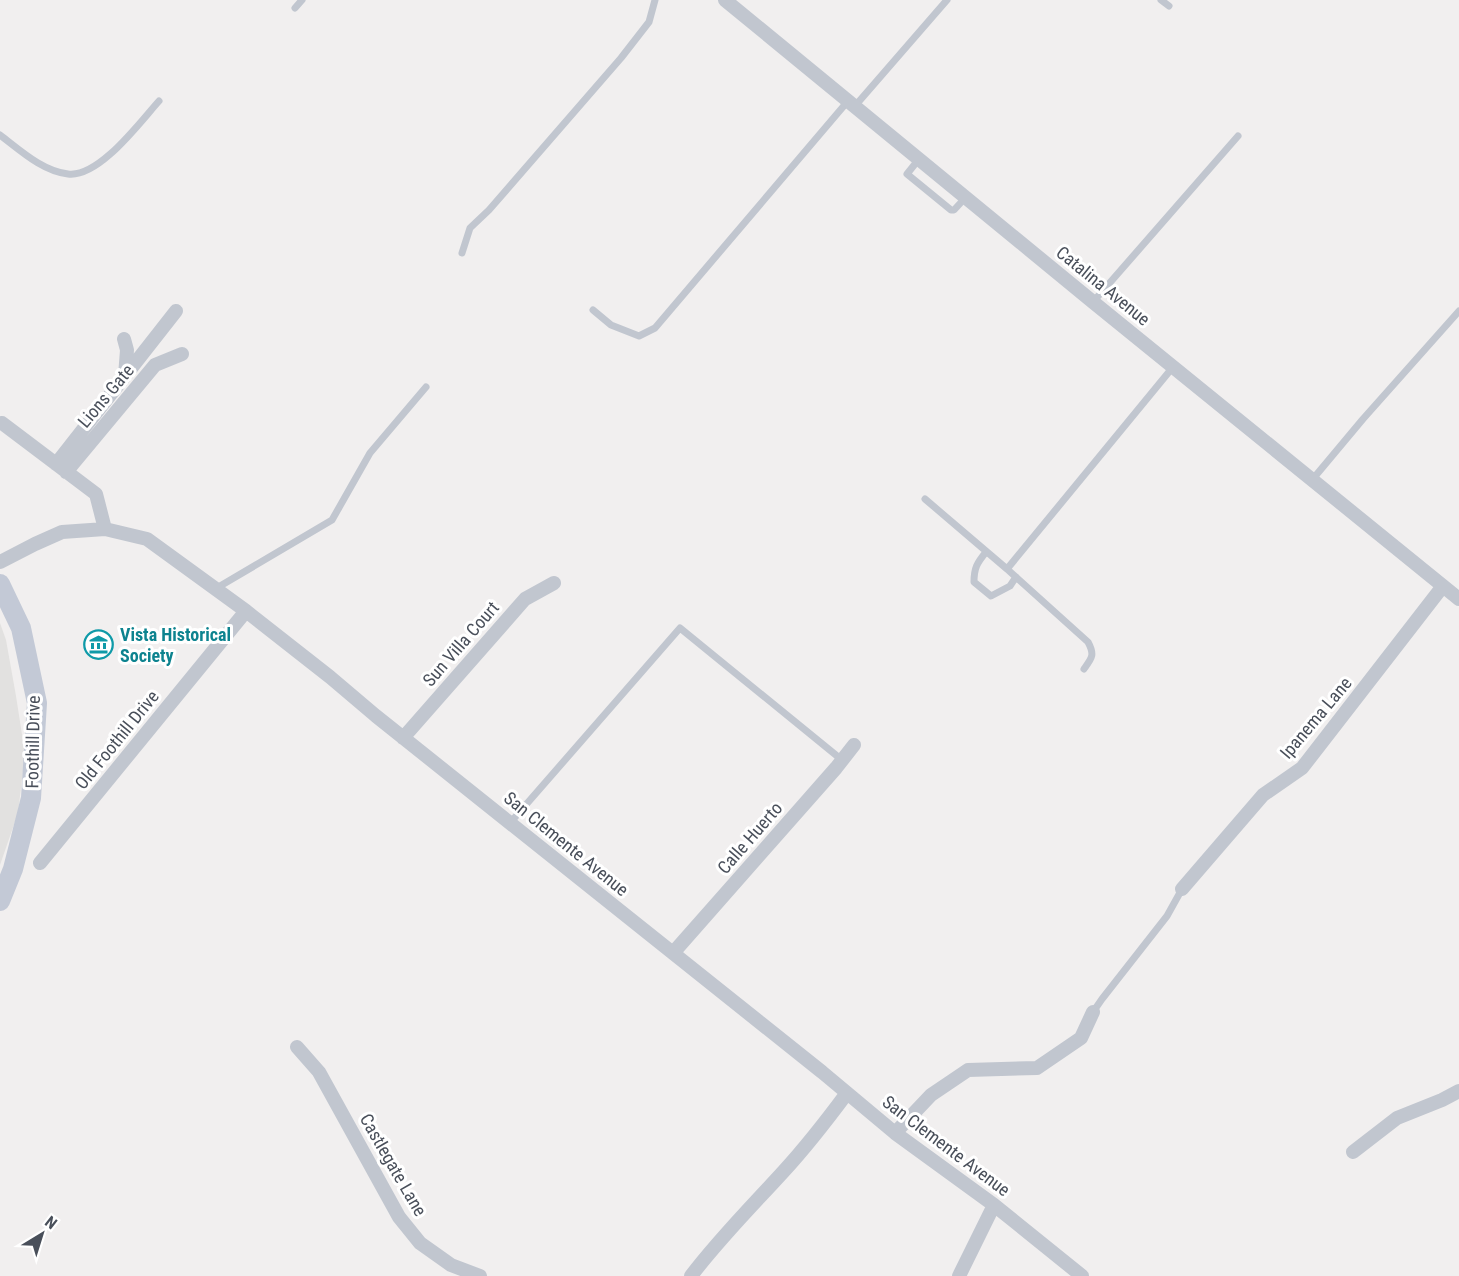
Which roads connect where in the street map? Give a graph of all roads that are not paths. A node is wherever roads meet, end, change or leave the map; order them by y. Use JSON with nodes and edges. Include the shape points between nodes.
{"nodes":[{"id":1,"x":302,"y":0,"type":"edge"},
{"id":2,"x":655,"y":0,"type":"edge"},
{"id":3,"x":725,"y":0,"type":"edge"},
{"id":4,"x":947,"y":0,"type":"edge"},
{"id":5,"x":1161,"y":0,"type":"edge"},
{"id":6,"x":1169,"y":6,"type":"dead end"},
{"id":7,"x":295,"y":8,"type":"dead end"},
{"id":8,"x":159,"y":101,"type":"dead end"},
{"id":9,"x":852,"y":104,"type":"junction"},
{"id":10,"x":0,"y":135,"type":"edge"},
{"id":11,"x":1238,"y":136,"type":"dead end"},
{"id":12,"x":919,"y":159,"type":"junction"},
{"id":13,"x":966,"y":197,"type":"junction"},
{"id":14,"x":462,"y":253,"type":"dead end"},
{"id":15,"x":1093,"y":302,"type":"junction"},
{"id":16,"x":176,"y":310,"type":"dead end"},
{"id":17,"x":593,"y":310,"type":"dead end"},
{"id":18,"x":1459,"y":311,"type":"edge"},
{"id":19,"x":124,"y":339,"type":"dead end"},
{"id":20,"x":182,"y":354,"type":"dead end"},
{"id":21,"x":1173,"y":367,"type":"junction"},
{"id":22,"x":125,"y":376,"type":"junction"},
{"id":23,"x":426,"y":387,"type":"dead end"},
{"id":24,"x":2,"y":423,"type":"dead end"},
{"id":25,"x":61,"y":468,"type":"junction"},
{"id":26,"x":1312,"y":480,"type":"junction"},
{"id":27,"x":924,"y":499,"type":"dead end"},
{"id":28,"x":105,"y":529,"type":"junction"},
{"id":29,"x":986,"y":552,"type":"junction"},
{"id":30,"x":0,"y":562,"type":"edge"},
{"id":31,"x":1007,"y":569,"type":"junction"},
{"id":32,"x":1016,"y":578,"type":"junction"},
{"id":33,"x":554,"y":582,"type":"dead end"},
{"id":34,"x":0,"y":584,"type":"edge"},
{"id":35,"x":1443,"y":586,"type":"junction"},
{"id":36,"x":215,"y":589,"type":"junction"},
{"id":37,"x":1459,"y":599,"type":"edge"},
{"id":38,"x":246,"y":611,"type":"junction"},
{"id":39,"x":1084,"y":669,"type":"dead end"},
{"id":40,"x":403,"y":738,"type":"junction"},
{"id":41,"x":854,"y":745,"type":"dead end"},
{"id":42,"x":842,"y":760,"type":"junction"},
{"id":43,"x":510,"y":823,"type":"junction"},
{"id":44,"x":40,"y":863,"type":"dead end"},
{"id":45,"x":1182,"y":889,"type":"joint"},
{"id":46,"x":0,"y":901,"type":"edge"},
{"id":47,"x":673,"y":953,"type":"junction"},
{"id":48,"x":1093,"y":1012,"type":"joint"},
{"id":49,"x":297,"y":1047,"type":"dead end"},
{"id":50,"x":1459,"y":1091,"type":"edge"},
{"id":51,"x":848,"y":1092,"type":"junction"},
{"id":52,"x":895,"y":1133,"type":"junction"},
{"id":53,"x":1353,"y":1152,"type":"dead end"},
{"id":54,"x":994,"y":1205,"type":"junction"},
{"id":55,"x":480,"y":1276,"type":"edge"},
{"id":56,"x":691,"y":1276,"type":"edge"},
{"id":57,"x":959,"y":1276,"type":"edge"},
{"id":58,"x":1082,"y":1276,"type":"edge"}],
"edges":[{"from":1,"to":7,"type":"lane"},
{"from":2,"to":14,"type":"lane","via":[[649,22],[621,58],[470,228]]},
{"from":3,"to":9,"type":"street","name":"Catalina Avenue"},
{"from":4,"to":9,"type":"lane"},
{"from":5,"to":6,"type":"lane"},
{"from":8,"to":10,"type":"lane","via":[[114,151],[90,170],[69,175],[31,159]]},
{"from":9,"to":12,"type":"street","name":"Catalina Avenue"},
{"from":9,"to":17,"type":"lane","via":[[655,328],[639,336],[611,325]]},
{"from":11,"to":15,"type":"lane"},
{"from":12,"to":13,"type":"street","name":"Catalina Avenue"},
{"from":12,"to":13,"type":"lane","via":[[907,174],[951,210]]},
{"from":13,"to":15,"type":"street","name":"Catalina Avenue"},
{"from":15,"to":21,"type":"street","name":"Catalina Avenue"},
{"from":16,"to":22,"type":"street"},
{"from":18,"to":26,"type":"lane"},
{"from":19,"to":22,"type":"street"},
{"from":20,"to":25,"type":"street","name":"Lions Gate","via":[[155,365]]},
{"from":21,"to":26,"type":"street","name":"Catalina Avenue"},
{"from":21,"to":31,"type":"lane"},
{"from":22,"to":25,"type":"street"},
{"from":23,"to":36,"type":"lane","via":[[370,453],[332,520]]},
{"from":24,"to":25,"type":"street"},
{"from":25,"to":28,"type":"street","via":[[96,494]]},
{"from":26,"to":35,"type":"street","name":"Catalina Avenue"},
{"from":27,"to":29,"type":"lane"},
{"from":28,"to":30,"type":"street","name":"San Clemente Avenue","via":[[62,532]]},
{"from":28,"to":36,"type":"street","name":"San Clemente Avenue","via":[[147,539]]},
{"from":29,"to":31,"type":"lane"},
{"from":29,"to":32,"type":"lane","via":[[977,564],[974,582],[991,596]]},
{"from":31,"to":32,"type":"lane"},
{"from":32,"to":39,"type":"lane","via":[[1088,642],[1093,657]]},
{"from":33,"to":40,"type":"street","name":"Sun Villa Court","via":[[525,599]]},
{"from":34,"to":46,"type":"main road","name":"Foothill Drive","via":[[21,627],[38,703],[31,798],[13,869]]},
{"from":35,"to":37,"type":"street","name":"Catalina Avenue"},
{"from":35,"to":45,"type":"street","name":"Ipanema Lane","via":[[1302,768],[1263,795]]},
{"from":36,"to":38,"type":"street","name":"San Clemente Avenue"},
{"from":38,"to":40,"type":"street","name":"San Clemente Avenue"},
{"from":38,"to":44,"type":"street","name":"Old Foothill Drive"},
{"from":40,"to":43,"type":"street","name":"San Clemente Avenue"},
{"from":41,"to":42,"type":"street","name":"Calle Huerto"},
{"from":42,"to":43,"type":"lane","via":[[680,628]]},
{"from":42,"to":47,"type":"street","name":"Calle Huerto"},
{"from":43,"to":47,"type":"street","name":"San Clemente Avenue"},
{"from":45,"to":48,"type":"lane","via":[[1167,915]]},
{"from":47,"to":51,"type":"street","name":"San Clemente Avenue"},
{"from":48,"to":52,"type":"street","via":[[1081,1038],[1037,1068],[968,1070],[931,1095]]},
{"from":49,"to":55,"type":"street","name":"Castlegate Lane","via":[[319,1072],[399,1217],[420,1243],[451,1265]]},
{"from":50,"to":53,"type":"street","via":[[1397,1118]]},
{"from":51,"to":52,"type":"street","name":"San Clemente Avenue"},
{"from":51,"to":56,"type":"street"},
{"from":52,"to":54,"type":"street","name":"San Clemente Avenue"},
{"from":54,"to":57,"type":"street"},
{"from":54,"to":58,"type":"street","name":"San Clemente Avenue"}]}
